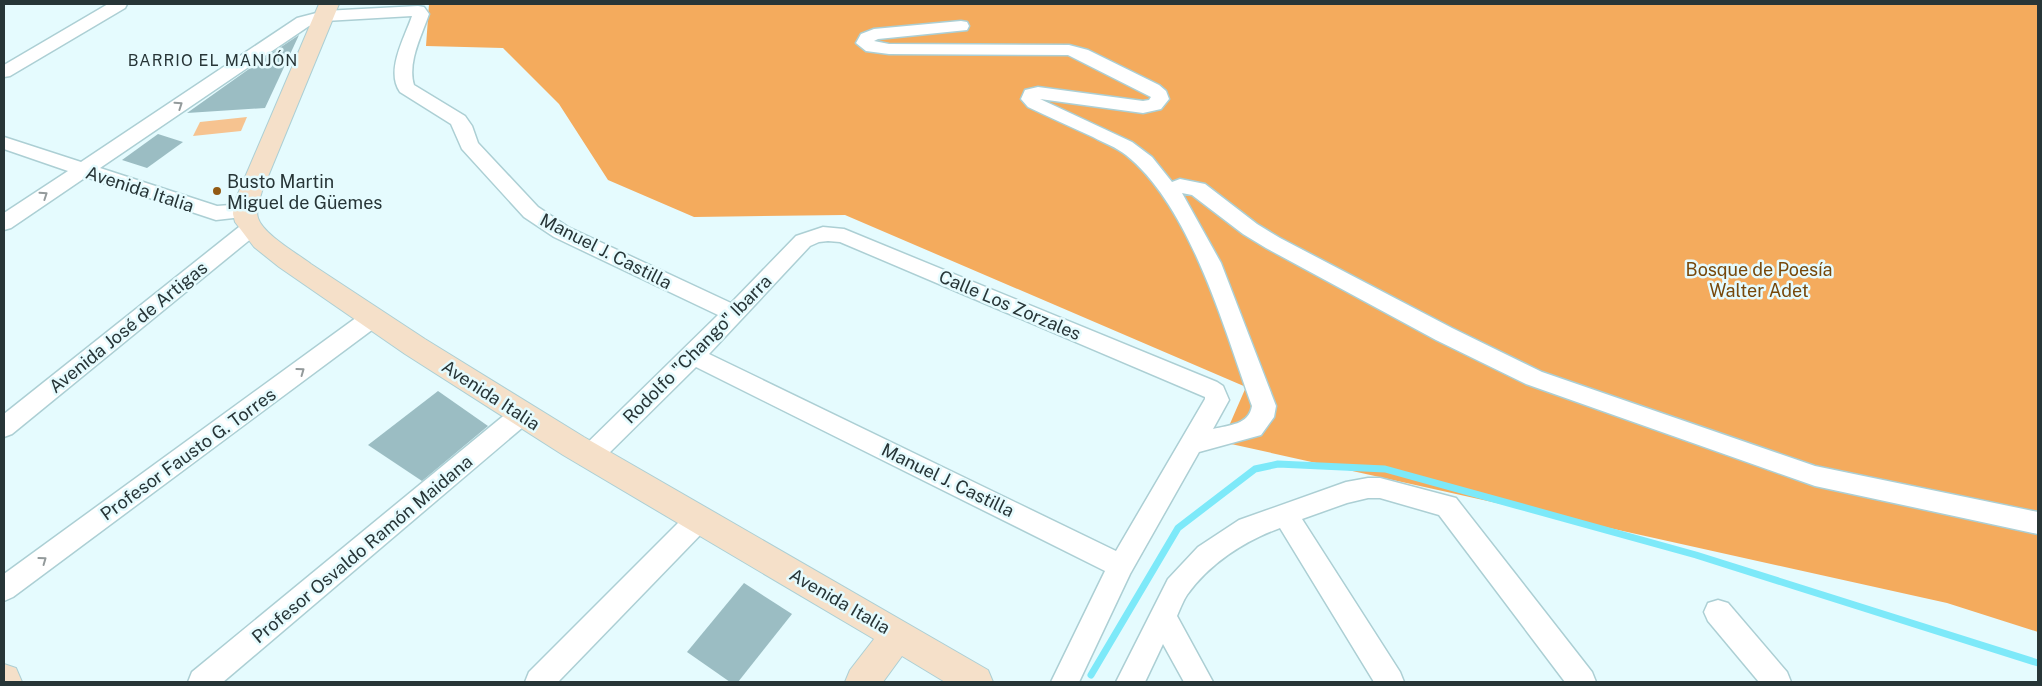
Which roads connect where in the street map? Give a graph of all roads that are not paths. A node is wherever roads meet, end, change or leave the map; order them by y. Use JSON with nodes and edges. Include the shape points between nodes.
{"nodes":[{"id":1,"x":119,"y":4,"type":"edge"},
{"id":2,"x":326,"y":10,"type":"edge"},
{"id":3,"x":961,"y":26,"type":"dead end"},
{"id":4,"x":4,"y":72,"type":"edge"},
{"id":5,"x":4,"y":143,"type":"edge"},
{"id":6,"x":81,"y":170,"type":"junction"},
{"id":7,"x":1168,"y":191,"type":"junction"},
{"id":8,"x":248,"y":219,"type":"junction"},
{"id":9,"x":4,"y":223,"type":"edge"},
{"id":10,"x":804,"y":241,"type":"joint"},
{"id":11,"x":733,"y":313,"type":"junction"},
{"id":12,"x":372,"y":318,"type":"junction"},
{"id":13,"x":693,"y":356,"type":"junction"},
{"id":14,"x":521,"y":416,"type":"junction"},
{"id":15,"x":4,"y":427,"type":"edge"},
{"id":16,"x":1190,"y":445,"type":"junction"},
{"id":17,"x":589,"y":457,"type":"junction"},
{"id":18,"x":1285,"y":514,"type":"junction"},
{"id":19,"x":699,"y":519,"type":"junction"},
{"id":20,"x":2038,"y":523,"type":"edge"},
{"id":21,"x":1121,"y":566,"type":"junction"},
{"id":22,"x":4,"y":589,"type":"edge"},
{"id":23,"x":1718,"y":612,"type":"dead end"},
{"id":24,"x":1163,"y":618,"type":"junction"},
{"id":25,"x":898,"y":635,"type":"junction"},
{"id":26,"x":202,"y":682,"type":"edge"},
{"id":27,"x":539,"y":682,"type":"edge"},
{"id":28,"x":862,"y":682,"type":"edge"},
{"id":29,"x":976,"y":682,"type":"edge"},
{"id":30,"x":1065,"y":682,"type":"edge"},
{"id":31,"x":1130,"y":682,"type":"edge"},
{"id":32,"x":1199,"y":682,"type":"edge"},
{"id":33,"x":1390,"y":682,"type":"edge"},
{"id":34,"x":1582,"y":682,"type":"edge"},
{"id":35,"x":1777,"y":682,"type":"edge"}],
"edges":[{"from":1,"to":4,"type":"street"},
{"from":6,"to":2,"type":"street","one_way":true,"via":[[292,29]]},
{"from":2,"to":8,"type":"main road","via":[[250,191]]},
{"from":2,"to":11,"type":"street","name":"Manuel J. Castilla","via":[[418,11],[422,14],[403,70],[406,88],[458,120],[469,145],[531,212],[561,232]]},
{"from":3,"to":7,"type":"street","via":[[874,34],[865,43],[889,49],[1069,50],[1153,88],[1160,99],[1155,105],[1143,107],[1038,93],[1031,94],[1030,99],[1133,150]]},
{"from":5,"to":6,"type":"street","name":"Avenida Italia"},
{"from":6,"to":8,"type":"street","name":"Avenida Italia","via":[[216,213]]},
{"from":9,"to":6,"type":"street","one_way":true},
{"from":7,"to":16,"type":"street","via":[[1210,263],[1264,406],[1262,417],[1253,428]]},
{"from":7,"to":20,"type":"street","via":[[1180,186],[1198,189],[1273,243],[1534,378],[1815,476]]},
{"from":8,"to":12,"type":"main road","name":"Avenida Italia","via":[[272,248]]},
{"from":8,"to":15,"type":"street","name":"Avenida José de Artigas"},
{"from":10,"to":11,"type":"street","name":"Rodolfo \"Chango\" Ibarra"},
{"from":10,"to":16,"type":"street","name":"Calle Los Zorzales","via":[[824,233],[844,236],[1215,392],[1217,400]]},
{"from":11,"to":13,"type":"street","name":"Rodolfo \"Chango\" Ibarra"},
{"from":12,"to":14,"type":"main road","name":"Avenida Italia"},
{"from":22,"to":12,"type":"street","name":"Profesor Fausto G. Torres","one_way":true},
{"from":13,"to":17,"type":"street","name":"Rodolfo \"Chango\" Ibarra"},
{"from":13,"to":21,"type":"street","name":"Manuel J. Castilla"},
{"from":14,"to":17,"type":"main road","name":"Avenida Italia"},
{"from":14,"to":26,"type":"street","name":"Profesor Osvaldo Ramón Maidana"},
{"from":16,"to":21,"type":"street"},
{"from":17,"to":19,"type":"main road","name":"Avenida Italia"},
{"from":18,"to":24,"type":"street","via":[[1248,528],[1207,555],[1177,587]]},
{"from":18,"to":33,"type":"street"},
{"from":18,"to":34,"type":"street","via":[[1368,488],[1380,488],[1447,506]]},
{"from":19,"to":25,"type":"main road","name":"Avenida Italia"},
{"from":19,"to":27,"type":"street"},
{"from":21,"to":30,"type":"street"},
{"from":23,"to":35,"type":"street"},
{"from":24,"to":31,"type":"street"},
{"from":24,"to":32,"type":"street"},
{"from":25,"to":28,"type":"main road"},
{"from":25,"to":29,"type":"main road","name":"Avenida Italia"}]}
